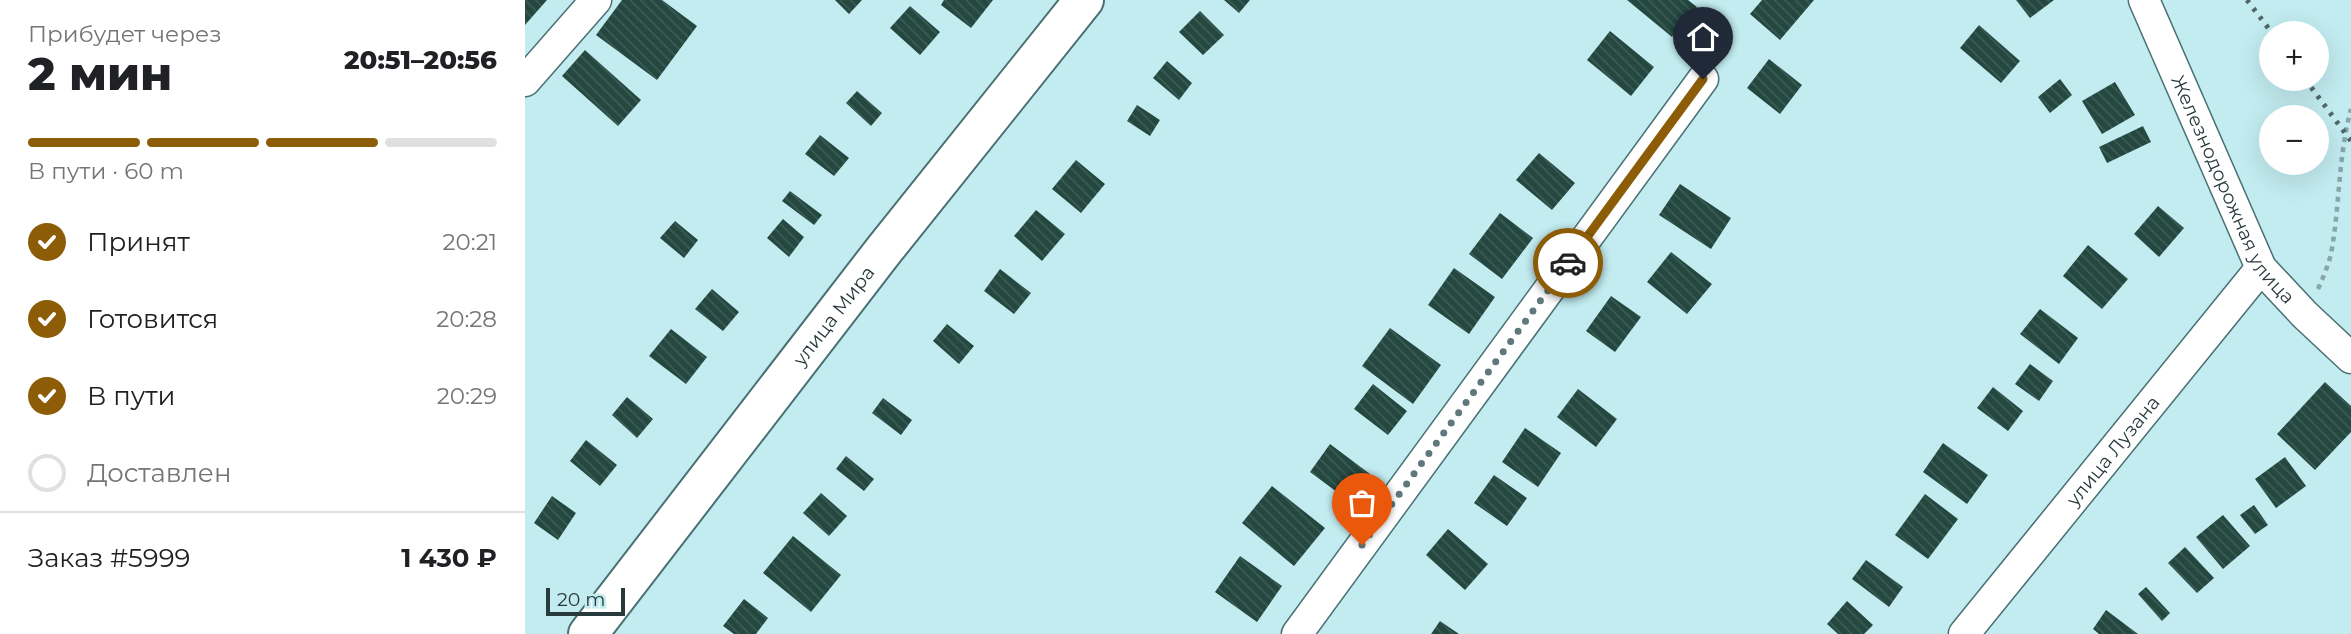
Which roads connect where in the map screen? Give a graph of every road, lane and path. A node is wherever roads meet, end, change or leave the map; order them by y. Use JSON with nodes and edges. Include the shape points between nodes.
{"nodes":[{"id":1,"x":596,"y":0,"type":"edge"},
{"id":2,"x":1084,"y":0,"type":"edge"},
{"id":3,"x":2144,"y":0,"type":"edge"},
{"id":4,"x":1703,"y":79,"type":"dead end"},
{"id":5,"x":525,"y":81,"type":"edge"},
{"id":6,"x":2351,"y":109,"type":"edge"},
{"id":7,"x":2261,"y":268,"type":"junction"},
{"id":8,"x":2305,"y":315,"type":"junction"},
{"id":9,"x":2351,"y":358,"type":"edge"},
{"id":10,"x":588,"y":634,"type":"edge"},
{"id":11,"x":1297,"y":634,"type":"edge"},
{"id":12,"x":1964,"y":634,"type":"edge"}],
"edges":[{"from":1,"to":5,"type":"street"},
{"from":2,"to":10,"type":"main road","name":"улица Мира"},
{"from":3,"to":7,"type":"street","name":"Железнодорожная улица"},
{"from":4,"to":11,"type":"street"},
{"from":6,"to":8,"type":"path","via":[[2330,256]]},
{"from":7,"to":8,"type":"street","name":"Железнодорожная улица"},
{"from":7,"to":12,"type":"street","name":"улица Лузана"},
{"from":8,"to":9,"type":"street","name":"Железнодорожная улица"}]}
